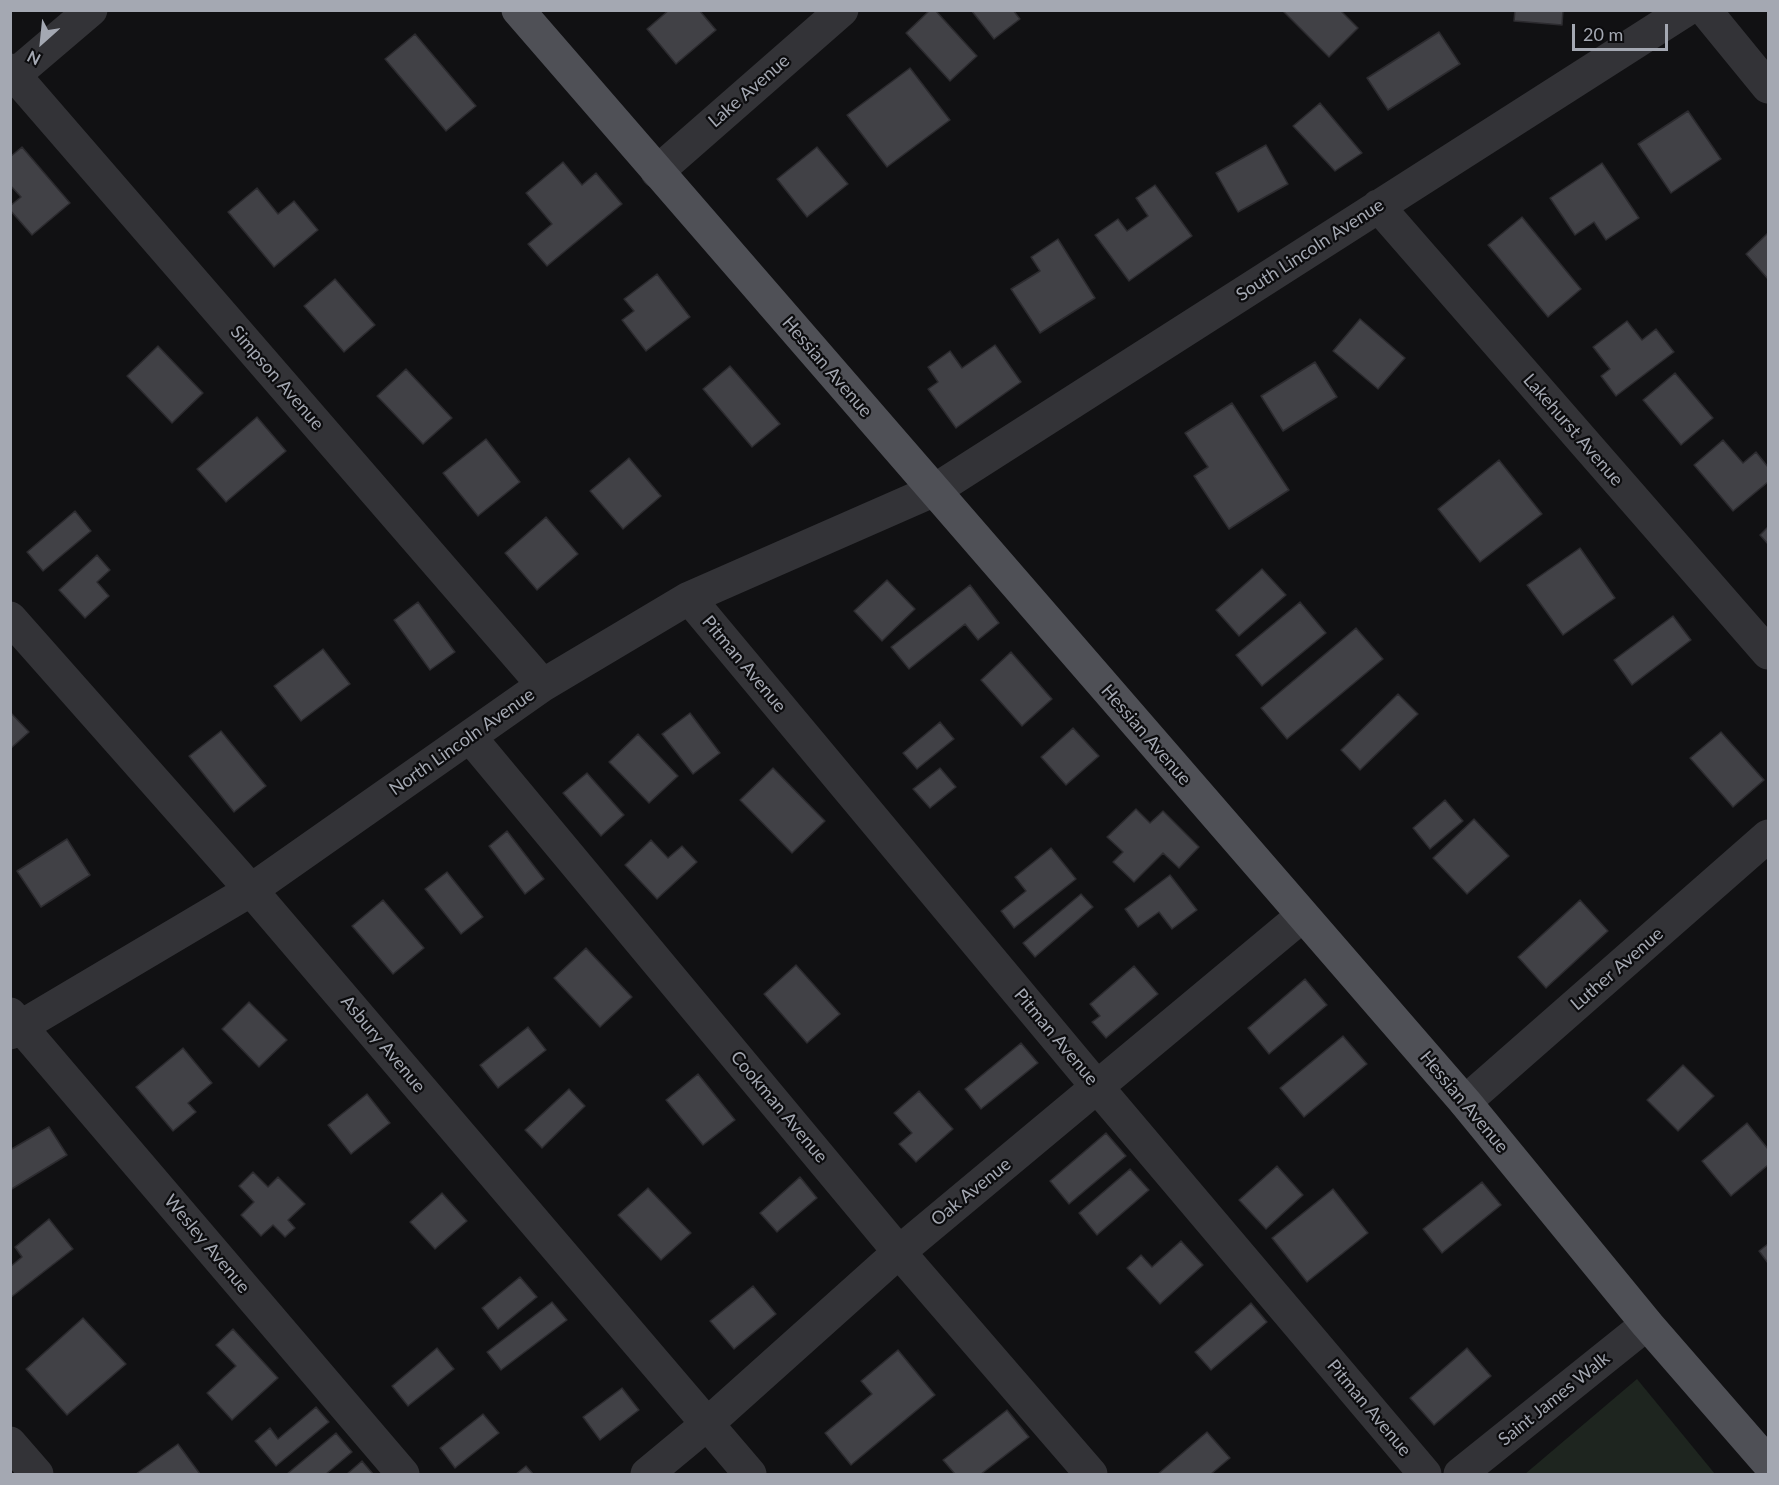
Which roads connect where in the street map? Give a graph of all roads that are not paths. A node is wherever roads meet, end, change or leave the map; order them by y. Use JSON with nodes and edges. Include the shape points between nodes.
{"nodes":[{"id":1,"x":91,"y":10,"type":"edge"},
{"id":2,"x":518,"y":10,"type":"edge"},
{"id":3,"x":842,"y":10,"type":"edge"},
{"id":4,"x":1686,"y":10,"type":"edge"},
{"id":5,"x":1705,"y":10,"type":"edge"},
{"id":6,"x":12,"y":75,"type":"edge"},
{"id":7,"x":1768,"y":87,"type":"edge"},
{"id":8,"x":657,"y":172,"type":"junction"},
{"id":9,"x":1378,"y":206,"type":"junction"},
{"id":10,"x":935,"y":490,"type":"junction"},
{"id":11,"x":689,"y":598,"type":"junction"},
{"id":12,"x":10,"y":618,"type":"edge"},
{"id":13,"x":1768,"y":654,"type":"edge"},
{"id":14,"x":543,"y":685,"type":"junction"},
{"id":15,"x":470,"y":737,"type":"junction"},
{"id":16,"x":1768,"y":836,"type":"edge"},
{"id":17,"x":251,"y":890,"type":"junction"},
{"id":18,"x":1302,"y":916,"type":"junction"},
{"id":19,"x":14,"y":1024,"type":"edge"},
{"id":20,"x":1098,"y":1088,"type":"junction"},
{"id":21,"x":1466,"y":1102,"type":"junction"},
{"id":22,"x":899,"y":1251,"type":"junction"},
{"id":23,"x":1647,"y":1324,"type":"junction"},
{"id":24,"x":706,"y":1425,"type":"junction"},
{"id":25,"x":10,"y":1443,"type":"edge"},
{"id":26,"x":1768,"y":1463,"type":"edge"},
{"id":27,"x":37,"y":1474,"type":"edge"},
{"id":28,"x":403,"y":1474,"type":"edge"},
{"id":29,"x":647,"y":1474,"type":"edge"},
{"id":30,"x":750,"y":1474,"type":"edge"},
{"id":31,"x":1091,"y":1474,"type":"edge"},
{"id":32,"x":1425,"y":1474,"type":"edge"},
{"id":33,"x":1460,"y":1474,"type":"edge"}],
"edges":[{"from":1,"to":6,"type":"street"},
{"from":2,"to":8,"type":"main road","name":"Hessian Avenue"},
{"from":3,"to":8,"type":"street","name":"Lake Avenue"},
{"from":4,"to":9,"type":"street","name":"South Lincoln Avenue"},
{"from":5,"to":7,"type":"street"},
{"from":6,"to":14,"type":"street","name":"Simpson Avenue"},
{"from":8,"to":10,"type":"main road","name":"Hessian Avenue"},
{"from":9,"to":10,"type":"street","name":"South Lincoln Avenue"},
{"from":9,"to":13,"type":"street","name":"Lakehurst Avenue"},
{"from":10,"to":11,"type":"street","name":"North Lincoln Avenue"},
{"from":10,"to":18,"type":"main road","name":"Hessian Avenue"},
{"from":11,"to":14,"type":"street","name":"North Lincoln Avenue"},
{"from":11,"to":20,"type":"street","name":"Pitman Avenue"},
{"from":12,"to":17,"type":"street","name":"Asbury Avenue"},
{"from":14,"to":15,"type":"street","name":"North Lincoln Avenue"},
{"from":15,"to":17,"type":"street","name":"North Lincoln Avenue"},
{"from":15,"to":22,"type":"street","name":"Cookman Avenue"},
{"from":16,"to":21,"type":"street","name":"Luther Avenue"},
{"from":17,"to":19,"type":"street","name":"North Lincoln Avenue"},
{"from":17,"to":24,"type":"street","name":"Asbury Avenue"},
{"from":18,"to":20,"type":"street","name":"Oak Avenue"},
{"from":18,"to":21,"type":"main road","name":"Hessian Avenue"},
{"from":19,"to":28,"type":"street","name":"Wesley Avenue"},
{"from":20,"to":22,"type":"street","name":"Oak Avenue"},
{"from":20,"to":32,"type":"street","name":"Pitman Avenue"},
{"from":21,"to":23,"type":"main road","name":"Hessian Avenue"},
{"from":22,"to":24,"type":"street","name":"Oak Avenue"},
{"from":22,"to":31,"type":"street","name":"Cookman Avenue"},
{"from":23,"to":26,"type":"main road","name":"Hessian Avenue"},
{"from":23,"to":33,"type":"street","name":"Saint James Walk"},
{"from":24,"to":29,"type":"street","name":"Oak Avenue"},
{"from":24,"to":30,"type":"street","name":"Asbury Avenue"},
{"from":25,"to":27,"type":"street"}]}
